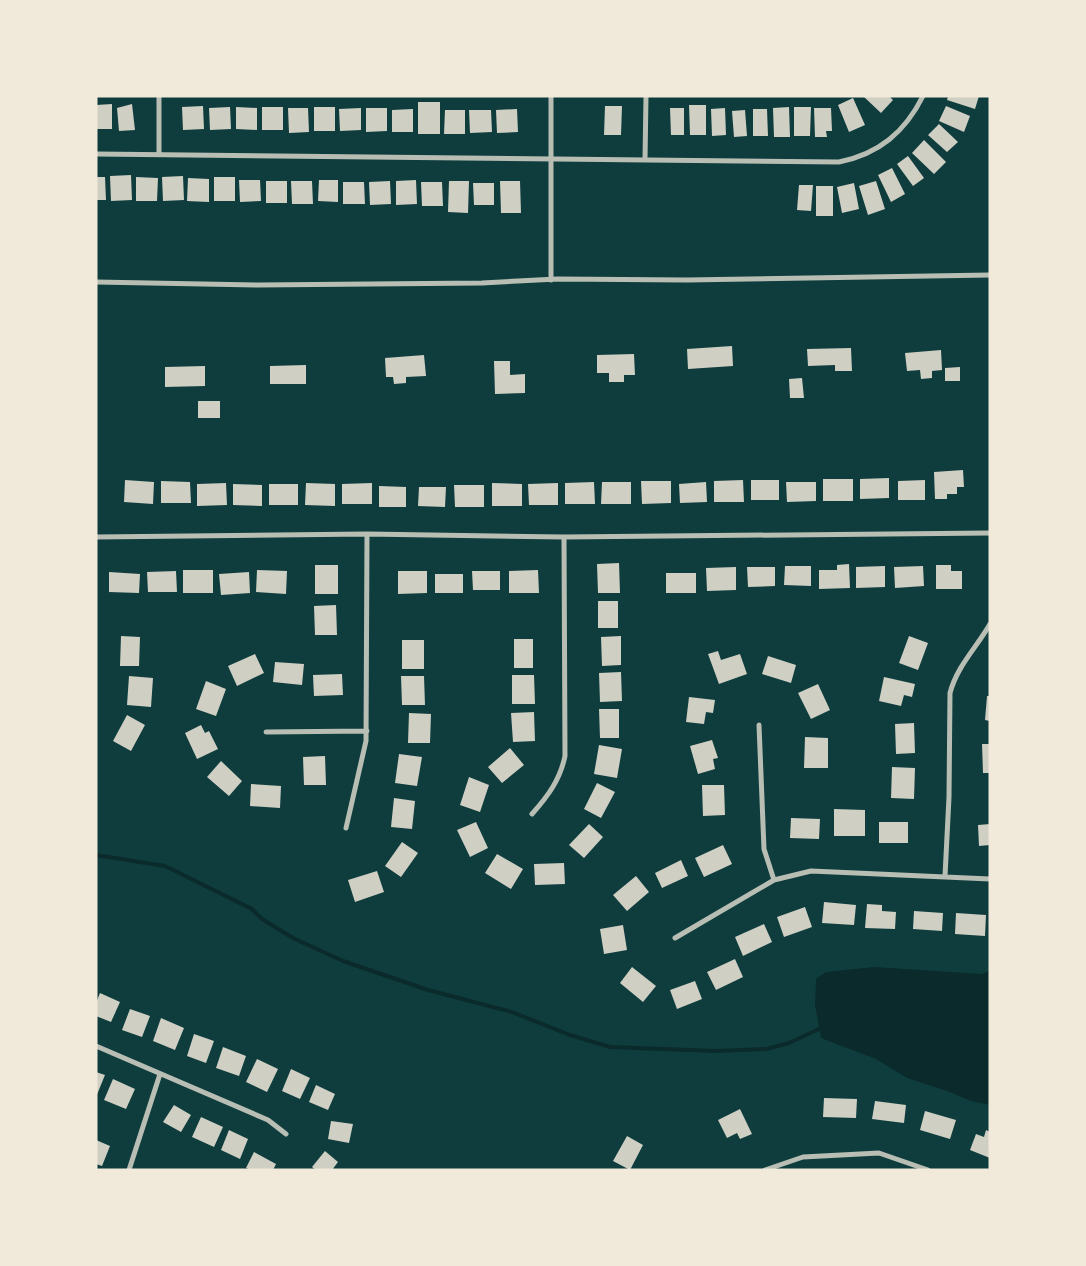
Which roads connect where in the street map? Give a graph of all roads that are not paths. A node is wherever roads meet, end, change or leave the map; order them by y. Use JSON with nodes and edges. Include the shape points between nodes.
{"nodes":[{"id":1,"x":159,"y":96,"type":"edge"},
{"id":2,"x":550,"y":96,"type":"edge"},
{"id":3,"x":646,"y":96,"type":"edge"},
{"id":4,"x":923,"y":96,"type":"edge"},
{"id":5,"x":96,"y":154,"type":"edge"},
{"id":6,"x":159,"y":154,"type":"junction"},
{"id":7,"x":550,"y":159,"type":"junction"},
{"id":8,"x":645,"y":160,"type":"junction"},
{"id":9,"x":990,"y":275,"type":"edge"},
{"id":10,"x":551,"y":280,"type":"junction"},
{"id":11,"x":96,"y":282,"type":"edge"},
{"id":12,"x":990,"y":533,"type":"edge"},
{"id":13,"x":367,"y":534,"type":"junction"},
{"id":14,"x":96,"y":537,"type":"edge"},
{"id":15,"x":564,"y":537,"type":"junction"},
{"id":16,"x":990,"y":624,"type":"edge"},
{"id":17,"x":759,"y":725,"type":"dead end"},
{"id":18,"x":367,"y":731,"type":"junction"},
{"id":19,"x":266,"y":732,"type":"dead end"},
{"id":20,"x":532,"y":814,"type":"dead end"},
{"id":21,"x":346,"y":828,"type":"dead end"},
{"id":22,"x":945,"y":876,"type":"junction"},
{"id":23,"x":990,"y":879,"type":"edge"},
{"id":24,"x":774,"y":880,"type":"junction"},
{"id":25,"x":675,"y":938,"type":"dead end"},
{"id":26,"x":96,"y":1046,"type":"edge"},
{"id":27,"x":160,"y":1074,"type":"junction"},
{"id":28,"x":285,"y":1134,"type":"dead end"},
{"id":29,"x":129,"y":1170,"type":"edge"},
{"id":30,"x":765,"y":1170,"type":"edge"},
{"id":31,"x":928,"y":1170,"type":"edge"}],
"edges":[{"from":1,"to":6,"type":"street"},
{"from":2,"to":7,"type":"street"},
{"from":3,"to":8,"type":"street"},
{"from":4,"to":8,"type":"street","via":[[909,121],[888,142],[850,160]]},
{"from":5,"to":6,"type":"street"},
{"from":6,"to":7,"type":"street"},
{"from":7,"to":8,"type":"street"},
{"from":7,"to":10,"type":"street"},
{"from":9,"to":10,"type":"street"},
{"from":10,"to":11,"type":"street","via":[[259,285]]},
{"from":12,"to":15,"type":"street"},
{"from":13,"to":14,"type":"street"},
{"from":13,"to":15,"type":"street"},
{"from":13,"to":18,"type":"street"},
{"from":15,"to":20,"type":"street","via":[[565,756],[550,794]]},
{"from":16,"to":22,"type":"street","via":[[961,666],[950,693]]},
{"from":17,"to":24,"type":"street","via":[[764,849]]},
{"from":18,"to":19,"type":"street"},
{"from":18,"to":21,"type":"street"},
{"from":22,"to":23,"type":"street"},
{"from":22,"to":24,"type":"street","via":[[811,871]]},
{"from":24,"to":25,"type":"street"},
{"from":26,"to":27,"type":"street"},
{"from":27,"to":28,"type":"street","via":[[268,1120]]},
{"from":27,"to":29,"type":"street"},
{"from":30,"to":31,"type":"street","via":[[803,1157],[879,1153]]}]}
